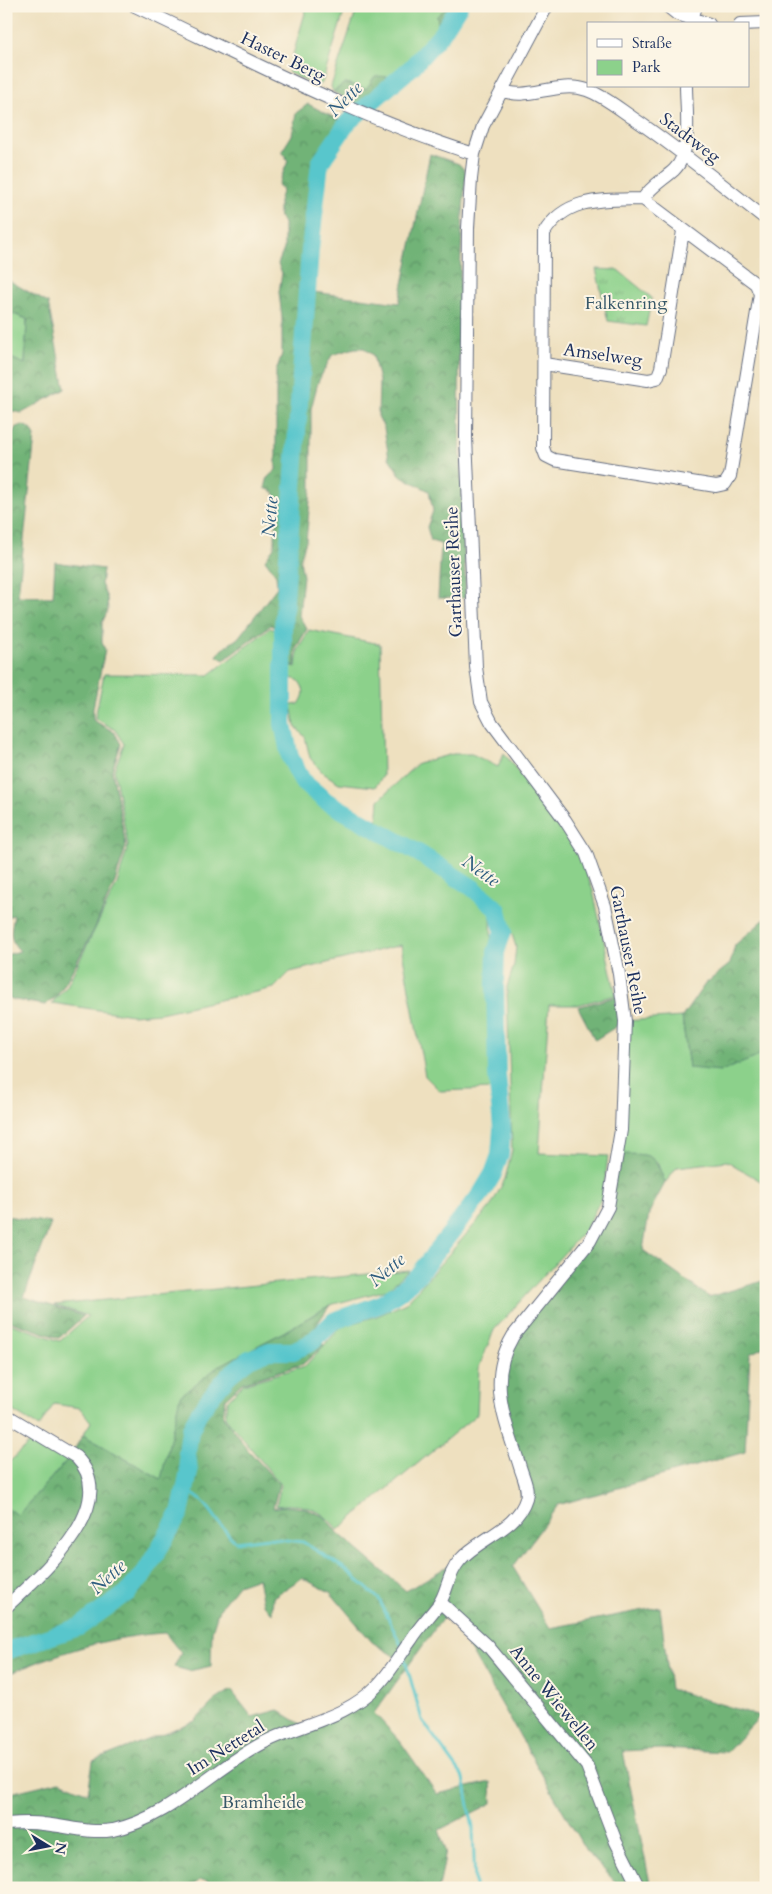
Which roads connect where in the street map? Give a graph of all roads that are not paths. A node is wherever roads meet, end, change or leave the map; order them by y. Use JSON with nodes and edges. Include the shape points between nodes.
{"nodes":[{"id":1,"x":136,"y":6,"type":"edge"},
{"id":2,"x":546,"y":6,"type":"edge"},
{"id":3,"x":667,"y":6,"type":"edge"},
{"id":4,"x":696,"y":6,"type":"edge"},
{"id":5,"x":692,"y":22,"type":"edge"},
{"id":6,"x":766,"y":23,"type":"edge"},
{"id":7,"x":750,"y":24,"type":"edge"},
{"id":8,"x":686,"y":88,"type":"edge"},
{"id":9,"x":502,"y":90,"type":"junction"},
{"id":10,"x":474,"y":154,"type":"junction"},
{"id":11,"x":684,"y":154,"type":"junction"},
{"id":12,"x":643,"y":199,"type":"junction"},
{"id":13,"x":766,"y":219,"type":"edge"},
{"id":14,"x":683,"y":231,"type":"junction"},
{"id":15,"x":544,"y":364,"type":"junction"},
{"id":16,"x":6,"y":1415,"type":"edge"},
{"id":17,"x":440,"y":1602,"type":"junction"},
{"id":18,"x":6,"y":1607,"type":"edge"},
{"id":19,"x":426,"y":1618,"type":"joint"},
{"id":20,"x":6,"y":1824,"type":"edge"},
{"id":21,"x":639,"y":1888,"type":"edge"}],
"edges":[{"from":1,"to":10,"type":"street","name":"Haster Berg","via":[[344,106]]},
{"from":2,"to":9,"type":"street","name":"Garthauser Reihe"},
{"from":3,"to":5,"type":"street"},
{"from":4,"to":5,"type":"street"},
{"from":6,"to":7,"type":"street"},
{"from":8,"to":11,"type":"street"},
{"from":9,"to":10,"type":"street","name":"Garthauser Reihe","via":[[483,126]]},
{"from":9,"to":11,"type":"street","name":"Stadtweg","via":[[524,94],[555,87],[578,88],[597,94]]},
{"from":10,"to":17,"type":"street","name":"Garthauser Reihe","via":[[468,228],[466,437],[479,693],[492,723],[578,840],[600,888],[624,1005],[625,1072],[619,1146],[608,1207],[590,1241],[513,1336],[500,1367],[502,1411],[528,1492],[524,1504],[508,1523],[461,1559],[448,1578]]},
{"from":11,"to":12,"type":"street","via":[[675,169],[652,186]]},
{"from":11,"to":13,"type":"street","name":"Stadtweg"},
{"from":12,"to":14,"type":"street"},
{"from":12,"to":15,"type":"street","via":[[571,206],[544,233]]},
{"from":14,"to":15,"type":"street","name":"Amselweg","via":[[657,378],[648,380]]},
{"from":14,"to":15,"type":"street","via":[[756,284],[760,294],[730,476],[725,484],[716,486],[554,460],[546,456],[543,448]]},
{"from":16,"to":18,"type":"street","via":[[76,1457],[90,1478],[89,1502],[80,1524],[59,1557]]},
{"from":17,"to":19,"type":"street","name":"Garthauser Reihe"},
{"from":17,"to":21,"type":"street","name":"Anne Wiewellen","via":[[488,1646],[587,1766],[616,1842]]},
{"from":19,"to":20,"type":"street","name":"Im Nettetal","via":[[378,1685],[353,1707],[264,1742],[177,1799],[131,1824],[112,1830],[90,1831],[43,1824]]}]}
